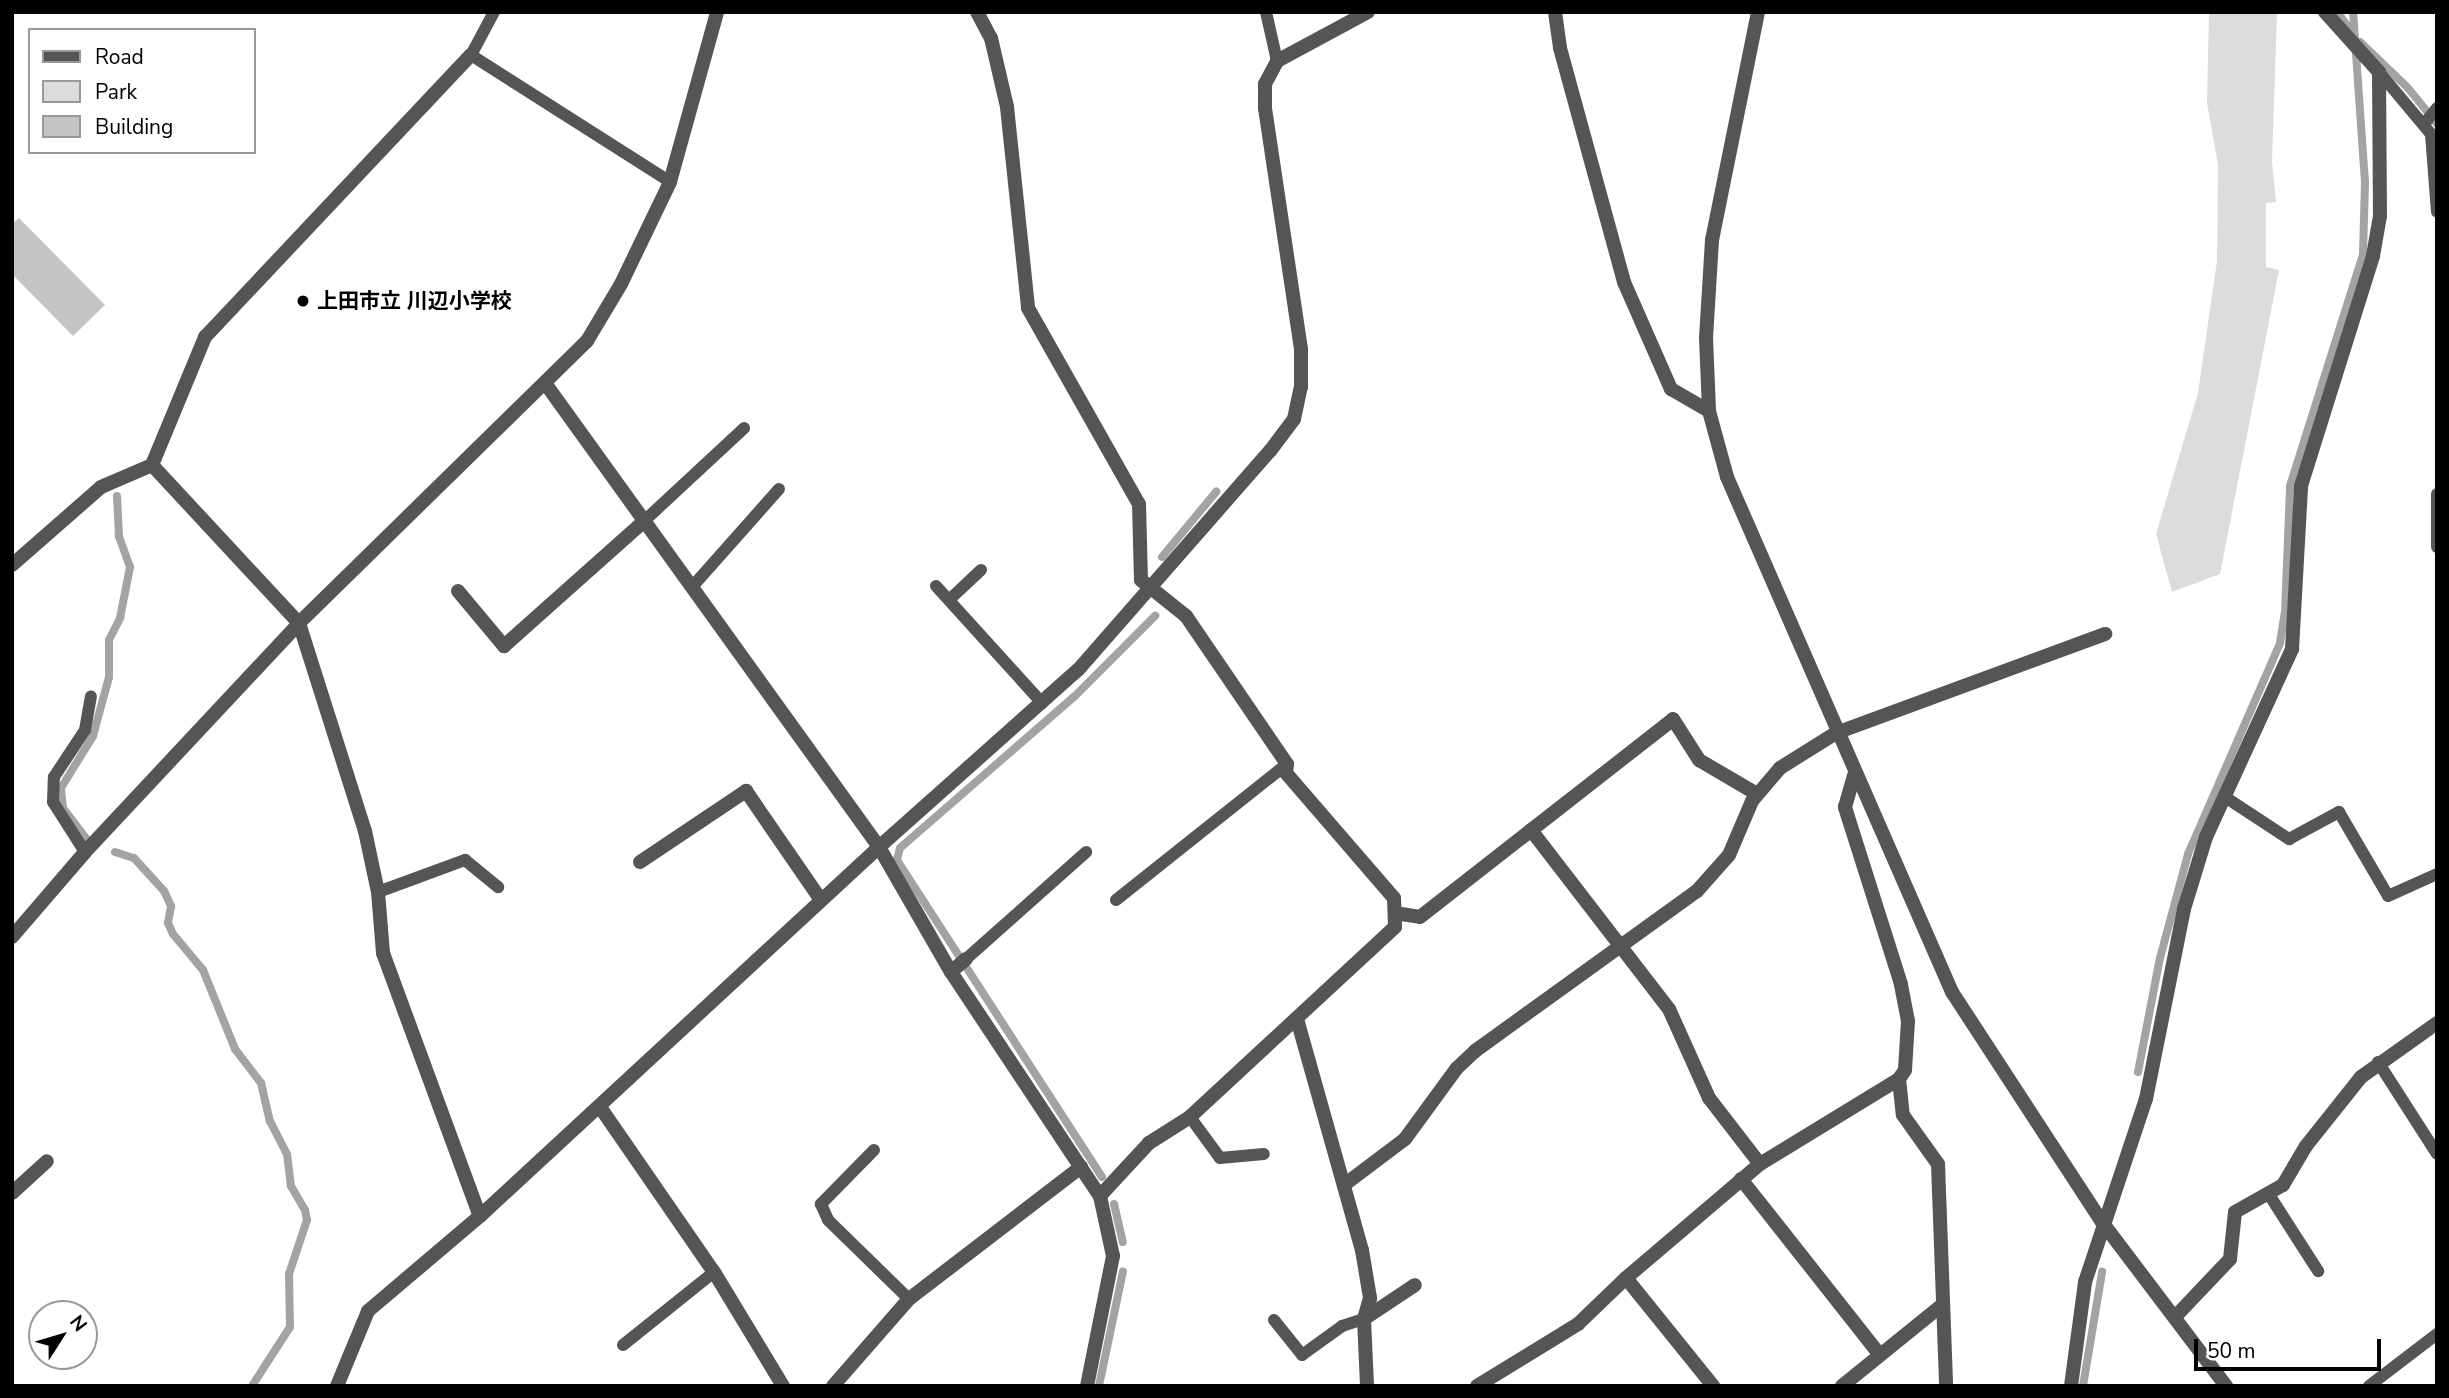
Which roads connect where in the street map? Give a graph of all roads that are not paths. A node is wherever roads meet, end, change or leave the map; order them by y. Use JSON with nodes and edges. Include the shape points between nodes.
{"nodes":[{"id":1,"x":495,"y":12,"type":"edge"},
{"id":2,"x":976,"y":12,"type":"edge"},
{"id":3,"x":1266,"y":12,"type":"edge"},
{"id":4,"x":1368,"y":12,"type":"edge"},
{"id":5,"x":1555,"y":12,"type":"edge"},
{"id":6,"x":1758,"y":12,"type":"edge"},
{"id":7,"x":2325,"y":12,"type":"edge"},
{"id":8,"x":718,"y":13,"type":"edge"},
{"id":9,"x":471,"y":55,"type":"junction"},
{"id":10,"x":1277,"y":61,"type":"junction"},
{"id":11,"x":2379,"y":72,"type":"junction"},
{"id":12,"x":2437,"y":108,"type":"edge"},
{"id":13,"x":2424,"y":124,"type":"junction"},
{"id":14,"x":670,"y":182,"type":"junction"},
{"id":15,"x":2437,"y":212,"type":"edge"},
{"id":16,"x":545,"y":383,"type":"junction"},
{"id":17,"x":1709,"y":411,"type":"junction"},
{"id":18,"x":744,"y":428,"type":"dead end"},
{"id":19,"x":152,"y":465,"type":"junction"},
{"id":20,"x":779,"y":489,"type":"dead end"},
{"id":21,"x":2437,"y":494,"type":"edge"},
{"id":22,"x":643,"y":522,"type":"junction"},
{"id":23,"x":2437,"y":547,"type":"edge"},
{"id":24,"x":12,"y":565,"type":"edge"},
{"id":25,"x":981,"y":570,"type":"dead end"},
{"id":26,"x":936,"y":586,"type":"dead end"},
{"id":27,"x":692,"y":587,"type":"junction"},
{"id":28,"x":1152,"y":591,"type":"junction"},
{"id":29,"x":458,"y":592,"type":"dead end"},
{"id":30,"x":948,"y":600,"type":"junction"},
{"id":31,"x":299,"y":623,"type":"junction"},
{"id":32,"x":2105,"y":634,"type":"dead end"},
{"id":33,"x":90,"y":697,"type":"dead end"},
{"id":34,"x":1042,"y":703,"type":"junction"},
{"id":35,"x":1836,"y":733,"type":"junction"},
{"id":36,"x":1287,"y":765,"type":"junction"},
{"id":37,"x":1854,"y":775,"type":"junction"},
{"id":38,"x":1756,"y":794,"type":"junction"},
{"id":39,"x":2225,"y":797,"type":"junction"},
{"id":40,"x":1531,"y":830,"type":"junction"},
{"id":41,"x":879,"y":847,"type":"junction"},
{"id":42,"x":85,"y":852,"type":"junction"},
{"id":43,"x":1086,"y":852,"type":"dead end"},
{"id":44,"x":640,"y":862,"type":"dead end"},
{"id":45,"x":2437,"y":874,"type":"edge"},
{"id":46,"x":498,"y":887,"type":"dead end"},
{"id":47,"x":378,"y":892,"type":"junction"},
{"id":48,"x":821,"y":900,"type":"junction"},
{"id":49,"x":1116,"y":900,"type":"dead end"},
{"id":50,"x":1395,"y":913,"type":"junction"},
{"id":51,"x":12,"y":937,"type":"edge"},
{"id":52,"x":1619,"y":947,"type":"junction"},
{"id":53,"x":959,"y":966,"type":"junction"},
{"id":54,"x":1297,"y":1018,"type":"junction"},
{"id":55,"x":2437,"y":1023,"type":"edge"},
{"id":56,"x":2378,"y":1062,"type":"junction"},
{"id":57,"x":1899,"y":1079,"type":"junction"},
{"id":58,"x":600,"y":1107,"type":"junction"},
{"id":59,"x":1189,"y":1117,"type":"junction"},
{"id":60,"x":874,"y":1150,"type":"dead end"},
{"id":61,"x":1264,"y":1154,"type":"dead end"},
{"id":62,"x":2437,"y":1154,"type":"edge"},
{"id":63,"x":47,"y":1161,"type":"dead end"},
{"id":64,"x":1760,"y":1164,"type":"junction"},
{"id":65,"x":1081,"y":1167,"type":"junction"},
{"id":66,"x":1741,"y":1179,"type":"junction"},
{"id":67,"x":1344,"y":1185,"type":"junction"},
{"id":68,"x":12,"y":1193,"type":"edge"},
{"id":69,"x":2268,"y":1193,"type":"junction"},
{"id":70,"x":1100,"y":1196,"type":"junction"},
{"id":71,"x":480,"y":1216,"type":"junction"},
{"id":72,"x":2102,"y":1222,"type":"junction"},
{"id":73,"x":2318,"y":1271,"type":"dead end"},
{"id":74,"x":714,"y":1272,"type":"junction"},
{"id":75,"x":1626,"y":1278,"type":"junction"},
{"id":76,"x":1415,"y":1285,"type":"dead end"},
{"id":77,"x":909,"y":1298,"type":"junction"},
{"id":78,"x":1942,"y":1305,"type":"junction"},
{"id":79,"x":2175,"y":1317,"type":"junction"},
{"id":80,"x":1364,"y":1319,"type":"junction"},
{"id":81,"x":1274,"y":1320,"type":"dead end"},
{"id":82,"x":2437,"y":1334,"type":"edge"},
{"id":83,"x":623,"y":1345,"type":"dead end"},
{"id":84,"x":1880,"y":1355,"type":"junction"},
{"id":85,"x":337,"y":1386,"type":"edge"},
{"id":86,"x":782,"y":1386,"type":"edge"},
{"id":87,"x":833,"y":1386,"type":"edge"},
{"id":88,"x":1087,"y":1386,"type":"edge"},
{"id":89,"x":1367,"y":1386,"type":"edge"},
{"id":90,"x":1478,"y":1386,"type":"edge"},
{"id":91,"x":1713,"y":1386,"type":"edge"},
{"id":92,"x":1842,"y":1386,"type":"edge"},
{"id":93,"x":1946,"y":1386,"type":"edge"},
{"id":94,"x":2071,"y":1386,"type":"edge"},
{"id":95,"x":2226,"y":1386,"type":"edge"},
{"id":96,"x":2369,"y":1386,"type":"edge"}],
"edges":[{"from":1,"to":9,"type":"lane"},
{"from":2,"to":28,"type":"street","via":[[991,38],[1007,107],[1028,308],[1139,504],[1141,580]]},
{"from":3,"to":10,"type":"lane"},
{"from":4,"to":10,"type":"street"},
{"from":5,"to":17,"type":"street","via":[[1560,48],[1624,282],[1671,389]]},
{"from":6,"to":17,"type":"street","via":[[1712,240],[1706,338]]},
{"from":7,"to":11,"type":"street"},
{"from":8,"to":14,"type":"street"},
{"from":9,"to":14,"type":"lane"},
{"from":9,"to":19,"type":"street","via":[[205,337]]},
{"from":10,"to":28,"type":"street","via":[[1265,84],[1265,108],[1301,349],[1301,387],[1294,419]]},
{"from":11,"to":13,"type":"lane"},
{"from":11,"to":39,"type":"street","via":[[2380,216],[2373,256],[2301,486],[2292,649]]},
{"from":12,"to":13,"type":"lane"},
{"from":13,"to":15,"type":"lane","via":[[2431,134]]},
{"from":14,"to":16,"type":"street","via":[[621,284],[587,341]]},
{"from":16,"to":22,"type":"street"},
{"from":16,"to":31,"type":"street"},
{"from":17,"to":35,"type":"street","via":[[1727,477]]},
{"from":18,"to":22,"type":"lane"},
{"from":19,"to":24,"type":"street","via":[[101,486]]},
{"from":19,"to":31,"type":"street"},
{"from":20,"to":27,"type":"lane"},
{"from":21,"to":23,"type":"lane"},
{"from":22,"to":27,"type":"street"},
{"from":22,"to":29,"type":"street","via":[[504,646]]},
{"from":25,"to":30,"type":"lane"},
{"from":26,"to":30,"type":"lane"},
{"from":27,"to":41,"type":"street"},
{"from":28,"to":34,"type":"street"},
{"from":28,"to":36,"type":"street","via":[[1186,616]]},
{"from":30,"to":34,"type":"lane"},
{"from":31,"to":42,"type":"street"},
{"from":31,"to":47,"type":"street","via":[[365,831]]},
{"from":32,"to":35,"type":"street"},
{"from":33,"to":42,"type":"lane","via":[[85,730],[59,767],[54,789],[57,813]]},
{"from":34,"to":41,"type":"street"},
{"from":35,"to":37,"type":"street"},
{"from":35,"to":38,"type":"street","via":[[1780,768]]},
{"from":36,"to":49,"type":"lane"},
{"from":36,"to":50,"type":"street","via":[[1286,773],[1394,898]]},
{"from":37,"to":57,"type":"street","via":[[1845,807],[1887,929],[1908,1021],[1908,1063]]},
{"from":37,"to":72,"type":"street","via":[[1952,992]]},
{"from":38,"to":40,"type":"street","via":[[1699,760],[1673,719]]},
{"from":38,"to":52,"type":"street","via":[[1717,871],[1697,891]]},
{"from":39,"to":45,"type":"lane","via":[[2289,839],[2339,812],[2388,896]]},
{"from":39,"to":72,"type":"street","via":[[2206,837],[2184,909],[2146,1099]]},
{"from":40,"to":50,"type":"street","via":[[1420,917]]},
{"from":40,"to":52,"type":"street"},
{"from":41,"to":48,"type":"street"},
{"from":41,"to":53,"type":"street"},
{"from":42,"to":51,"type":"street"},
{"from":43,"to":53,"type":"lane"},
{"from":44,"to":48,"type":"street","via":[[746,791]]},
{"from":46,"to":47,"type":"lane","via":[[465,860]]},
{"from":47,"to":71,"type":"street","via":[[383,953]]},
{"from":48,"to":58,"type":"street"},
{"from":50,"to":54,"type":"street","via":[[1395,927]]},
{"from":52,"to":64,"type":"street","via":[[1669,1009],[1709,1098]]},
{"from":52,"to":67,"type":"street","via":[[1475,1051],[1457,1068],[1405,1139]]},
{"from":53,"to":65,"type":"street"},
{"from":54,"to":59,"type":"street"},
{"from":54,"to":67,"type":"street"},
{"from":55,"to":56,"type":"street"},
{"from":56,"to":62,"type":"lane"},
{"from":56,"to":69,"type":"street","via":[[2306,1146],[2283,1185]]},
{"from":57,"to":64,"type":"street"},
{"from":57,"to":78,"type":"street","via":[[1903,1115],[1938,1164]]},
{"from":58,"to":71,"type":"street"},
{"from":58,"to":74,"type":"street"},
{"from":59,"to":61,"type":"lane","via":[[1220,1158]]},
{"from":59,"to":70,"type":"street","via":[[1149,1143]]},
{"from":60,"to":77,"type":"lane","via":[[821,1204],[828,1220]]},
{"from":63,"to":68,"type":"street"},
{"from":64,"to":66,"type":"street"},
{"from":65,"to":70,"type":"street"},
{"from":65,"to":77,"type":"street"},
{"from":66,"to":75,"type":"street"},
{"from":66,"to":84,"type":"street"},
{"from":67,"to":80,"type":"street","via":[[1370,1298]]},
{"from":69,"to":73,"type":"lane"},
{"from":69,"to":79,"type":"street","via":[[2235,1212],[2230,1259]]},
{"from":70,"to":88,"type":"street","via":[[1113,1256]]},
{"from":71,"to":85,"type":"street","via":[[368,1311]]},
{"from":72,"to":79,"type":"street"},
{"from":72,"to":94,"type":"street","via":[[2085,1282]]},
{"from":74,"to":83,"type":"lane"},
{"from":74,"to":86,"type":"street"},
{"from":75,"to":90,"type":"street","via":[[1578,1325]]},
{"from":75,"to":91,"type":"street"},
{"from":76,"to":80,"type":"street"},
{"from":77,"to":87,"type":"street"},
{"from":78,"to":84,"type":"street"},
{"from":78,"to":93,"type":"street"},
{"from":79,"to":95,"type":"street"},
{"from":80,"to":81,"type":"lane","via":[[1342,1326],[1302,1355]]},
{"from":80,"to":89,"type":"street"},
{"from":82,"to":96,"type":"lane"},
{"from":84,"to":92,"type":"street"}]}
